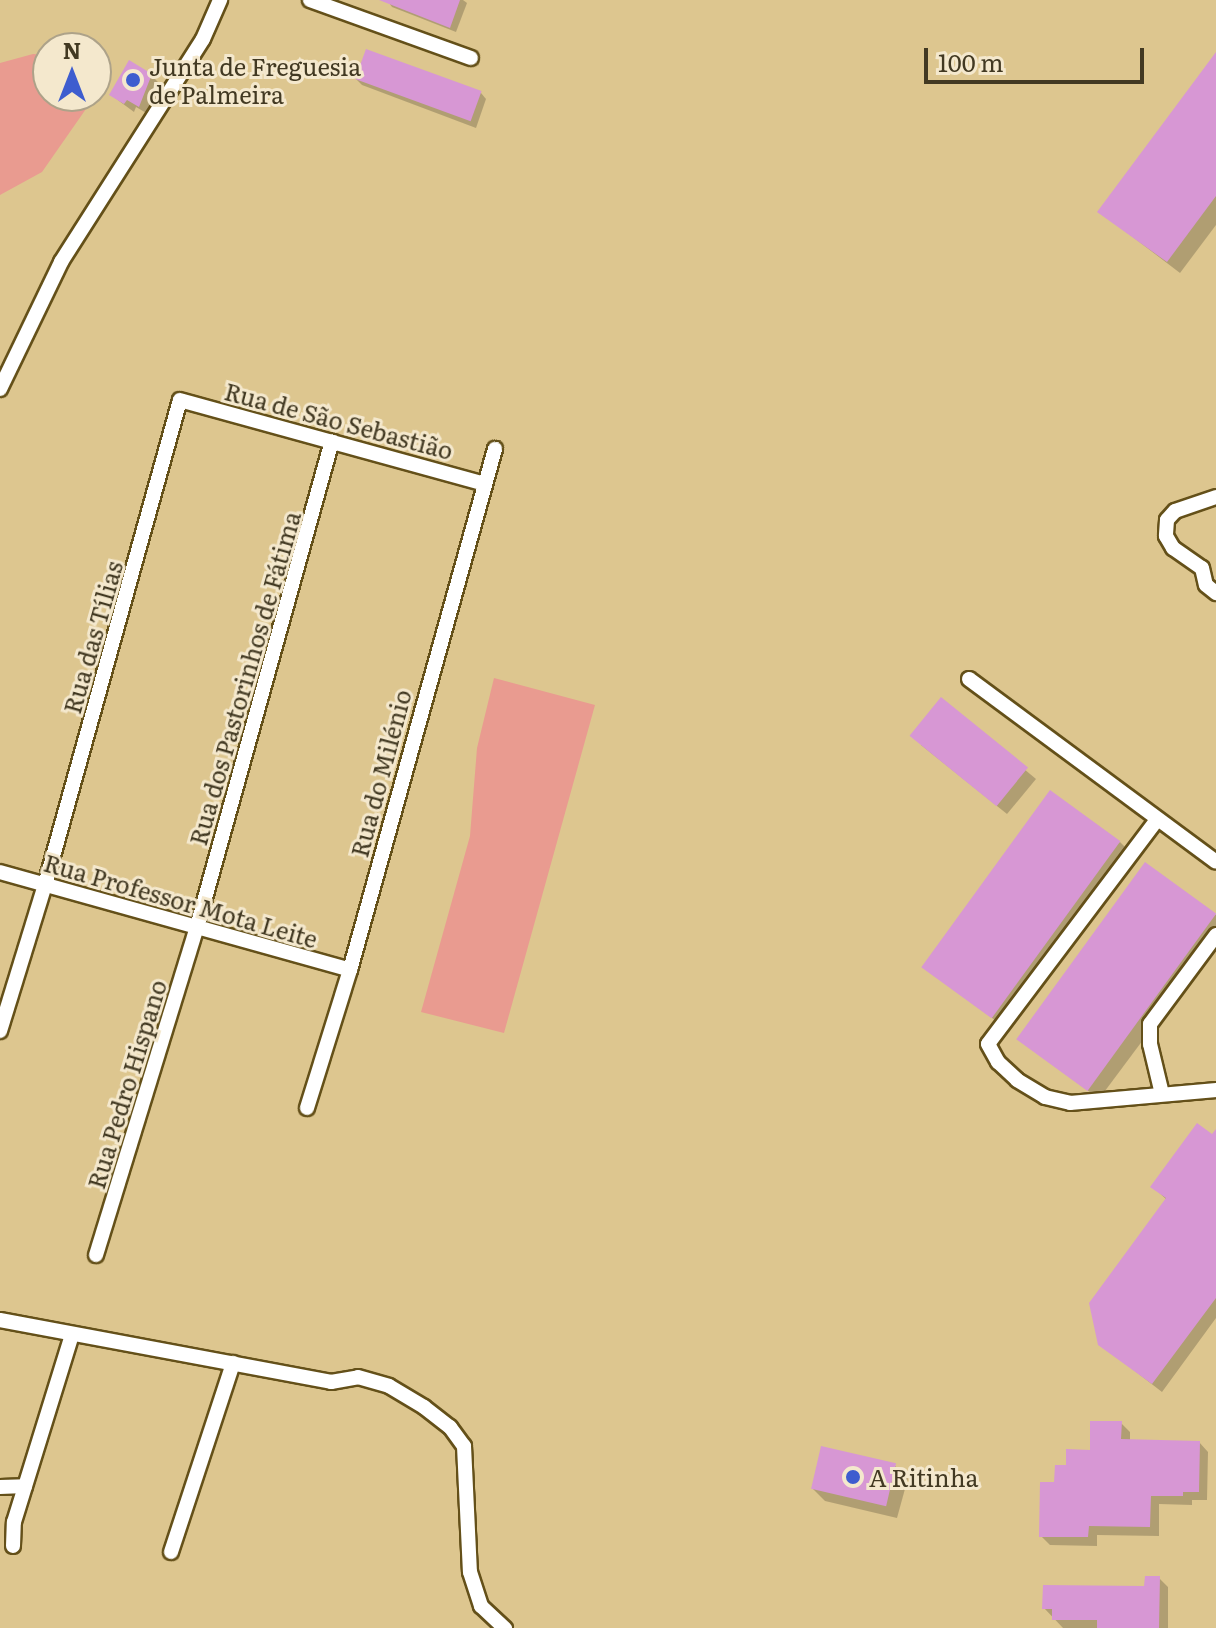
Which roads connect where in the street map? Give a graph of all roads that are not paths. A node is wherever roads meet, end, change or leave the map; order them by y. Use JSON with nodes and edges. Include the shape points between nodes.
{"nodes":[{"id":1,"x":220,"y":0,"type":"edge"},
{"id":2,"x":310,"y":0,"type":"edge"},
{"id":3,"x":471,"y":58,"type":"dead end"},
{"id":4,"x":0,"y":389,"type":"edge"},
{"id":5,"x":180,"y":400,"type":"joint"},
{"id":6,"x":332,"y":441,"type":"junction"},
{"id":7,"x":495,"y":449,"type":"dead end"},
{"id":8,"x":485,"y":484,"type":"junction"},
{"id":9,"x":1216,"y":497,"type":"edge"},
{"id":10,"x":1216,"y":593,"type":"edge"},
{"id":11,"x":969,"y":679,"type":"dead end"},
{"id":12,"x":1156,"y":821,"type":"junction"},
{"id":13,"x":1216,"y":862,"type":"edge"},
{"id":14,"x":0,"y":872,"type":"edge"},
{"id":15,"x":45,"y":885,"type":"junction"},
{"id":16,"x":197,"y":927,"type":"junction"},
{"id":17,"x":1216,"y":935,"type":"edge"},
{"id":18,"x":350,"y":970,"type":"junction"},
{"id":19,"x":0,"y":1031,"type":"edge"},
{"id":20,"x":1216,"y":1090,"type":"edge"},
{"id":21,"x":1162,"y":1094,"type":"junction"},
{"id":22,"x":307,"y":1108,"type":"dead end"},
{"id":23,"x":96,"y":1255,"type":"dead end"},
{"id":24,"x":0,"y":1320,"type":"edge"},
{"id":25,"x":72,"y":1335,"type":"junction"},
{"id":26,"x":233,"y":1363,"type":"junction"},
{"id":27,"x":25,"y":1486,"type":"junction"},
{"id":28,"x":0,"y":1487,"type":"edge"},
{"id":29,"x":13,"y":1546,"type":"dead end"},
{"id":30,"x":171,"y":1552,"type":"dead end"},
{"id":31,"x":505,"y":1628,"type":"edge"}],
"edges":[{"from":1,"to":4,"type":"street","via":[[203,39],[61,262]]},
{"from":2,"to":3,"type":"street"},
{"from":5,"to":6,"type":"street","name":"Rua de São Sebastião"},
{"from":5,"to":15,"type":"street","name":"Rua das Tílias"},
{"from":6,"to":8,"type":"street","name":"Rua de São Sebastião"},
{"from":6,"to":16,"type":"street","name":"Rua dos Pastorinhos de Fátima"},
{"from":7,"to":8,"type":"street","name":"Rua do Milénio"},
{"from":8,"to":18,"type":"street","name":"Rua do Milénio"},
{"from":9,"to":10,"type":"street","via":[[1175,511],[1167,520],[1166,536],[1173,548],[1202,568],[1206,585]]},
{"from":11,"to":12,"type":"street"},
{"from":12,"to":13,"type":"street"},
{"from":12,"to":21,"type":"street","via":[[988,1044],[1017,1080],[1045,1097],[1070,1103]]},
{"from":14,"to":15,"type":"street","name":"Rua Professor Mota Leite"},
{"from":15,"to":16,"type":"street","name":"Rua Professor Mota Leite"},
{"from":15,"to":19,"type":"street","name":"Rua das Tílias"},
{"from":16,"to":18,"type":"street","name":"Rua Professor Mota Leite"},
{"from":16,"to":23,"type":"street","name":"Rua Pedro Hispano"},
{"from":17,"to":21,"type":"street","via":[[1150,1024]]},
{"from":18,"to":22,"type":"street","name":"Rua do Milénio"},
{"from":20,"to":21,"type":"street"},
{"from":24,"to":25,"type":"street"},
{"from":25,"to":26,"type":"street"},
{"from":25,"to":27,"type":"street"},
{"from":26,"to":30,"type":"street"},
{"from":26,"to":31,"type":"street","via":[[331,1382],[358,1377],[389,1386],[458,1436],[466,1453],[470,1572],[481,1606]]},
{"from":27,"to":28,"type":"street"},
{"from":27,"to":29,"type":"street"}]}
